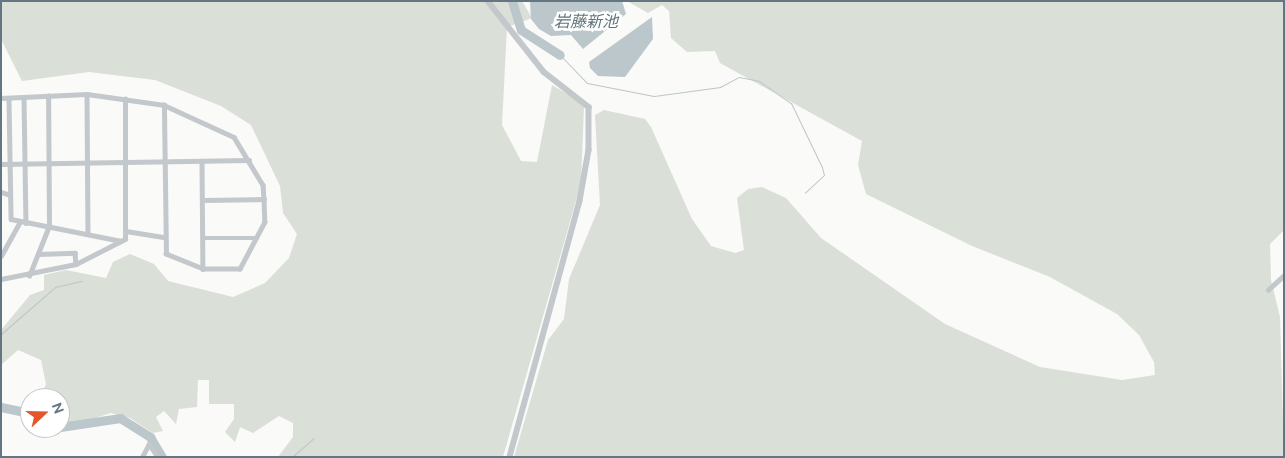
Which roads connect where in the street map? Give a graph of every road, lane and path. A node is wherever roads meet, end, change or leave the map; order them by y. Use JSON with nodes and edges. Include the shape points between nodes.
{"nodes":[{"id":1,"x":488,"y":1,"type":"edge"},
{"id":2,"x":87,"y":94,"type":"junction"},
{"id":3,"x":48,"y":96,"type":"junction"},
{"id":4,"x":1,"y":98,"type":"edge"},
{"id":5,"x":24,"y":98,"type":"junction"},
{"id":6,"x":125,"y":99,"type":"junction"},
{"id":7,"x":9,"y":100,"type":"junction"},
{"id":8,"x":164,"y":105,"type":"junction"},
{"id":9,"x":249,"y":160,"type":"junction"},
{"id":10,"x":88,"y":163,"type":"junction"},
{"id":11,"x":126,"y":163,"type":"junction"},
{"id":12,"x":165,"y":163,"type":"junction"},
{"id":13,"x":202,"y":163,"type":"junction"},
{"id":14,"x":1,"y":164,"type":"edge"},
{"id":15,"x":10,"y":164,"type":"junction"},
{"id":16,"x":24,"y":164,"type":"junction"},
{"id":17,"x":49,"y":164,"type":"junction"},
{"id":18,"x":1,"y":192,"type":"edge"},
{"id":19,"x":10,"y":195,"type":"junction"},
{"id":20,"x":264,"y":199,"type":"junction"},
{"id":21,"x":203,"y":200,"type":"junction"},
{"id":22,"x":23,"y":222,"type":"junction"},
{"id":23,"x":49,"y":226,"type":"junction"},
{"id":24,"x":126,"y":231,"type":"junction"},
{"id":25,"x":88,"y":234,"type":"junction"},
{"id":26,"x":165,"y":237,"type":"junction"},
{"id":27,"x":203,"y":238,"type":"junction"},
{"id":28,"x":258,"y":238,"type":"junction"},
{"id":29,"x":121,"y":241,"type":"junction"},
{"id":30,"x":38,"y":254,"type":"junction"},
{"id":31,"x":1,"y":256,"type":"edge"},
{"id":32,"x":76,"y":264,"type":"junction"},
{"id":33,"x":203,"y":269,"type":"junction"},
{"id":34,"x":1284,"y":275,"type":"edge"},
{"id":35,"x":29,"y":276,"type":"junction"},
{"id":36,"x":1,"y":279,"type":"edge"},
{"id":37,"x":1268,"y":290,"type":"dead end"},
{"id":38,"x":142,"y":457,"type":"edge"},
{"id":39,"x":158,"y":457,"type":"edge"},
{"id":40,"x":510,"y":457,"type":"edge"}],
"edges":[{"from":1,"to":40,"type":"street","via":[[544,72],[589,106],[589,150],[580,201]]},
{"from":2,"to":3,"type":"street"},
{"from":2,"to":6,"type":"street"},
{"from":2,"to":10,"type":"street"},
{"from":3,"to":5,"type":"street"},
{"from":3,"to":17,"type":"street"},
{"from":4,"to":7,"type":"street"},
{"from":5,"to":7,"type":"street"},
{"from":5,"to":16,"type":"street"},
{"from":6,"to":8,"type":"street"},
{"from":6,"to":11,"type":"street"},
{"from":7,"to":15,"type":"street"},
{"from":8,"to":9,"type":"street","via":[[234,137]]},
{"from":8,"to":12,"type":"street"},
{"from":9,"to":13,"type":"street"},
{"from":9,"to":20,"type":"street","via":[[263,185]]},
{"from":10,"to":11,"type":"street"},
{"from":10,"to":17,"type":"street"},
{"from":10,"to":25,"type":"street"},
{"from":11,"to":12,"type":"street"},
{"from":11,"to":24,"type":"street"},
{"from":12,"to":13,"type":"street"},
{"from":12,"to":26,"type":"street"},
{"from":13,"to":21,"type":"street"},
{"from":14,"to":15,"type":"street"},
{"from":15,"to":16,"type":"street"},
{"from":15,"to":19,"type":"street"},
{"from":16,"to":17,"type":"street"},
{"from":16,"to":22,"type":"street"},
{"from":17,"to":23,"type":"street"},
{"from":18,"to":19,"type":"street"},
{"from":19,"to":22,"type":"street","via":[[11,219]]},
{"from":20,"to":21,"type":"street"},
{"from":20,"to":28,"type":"street","via":[[265,222]]},
{"from":21,"to":27,"type":"street"},
{"from":22,"to":23,"type":"street"},
{"from":22,"to":31,"type":"street"},
{"from":23,"to":25,"type":"street"},
{"from":23,"to":30,"type":"street"},
{"from":24,"to":26,"type":"street"},
{"from":24,"to":29,"type":"street"},
{"from":25,"to":29,"type":"street"},
{"from":26,"to":33,"type":"street","via":[[168,257]]},
{"from":27,"to":28,"type":"street"},
{"from":27,"to":33,"type":"street"},
{"from":28,"to":33,"type":"street","via":[[240,269]]},
{"from":29,"to":32,"type":"street"},
{"from":30,"to":32,"type":"street","via":[[75,253]]},
{"from":30,"to":35,"type":"street"},
{"from":32,"to":35,"type":"street"},
{"from":34,"to":37,"type":"street"},
{"from":35,"to":36,"type":"street"},
{"from":38,"to":39,"type":"street","via":[[149,444]]}]}
